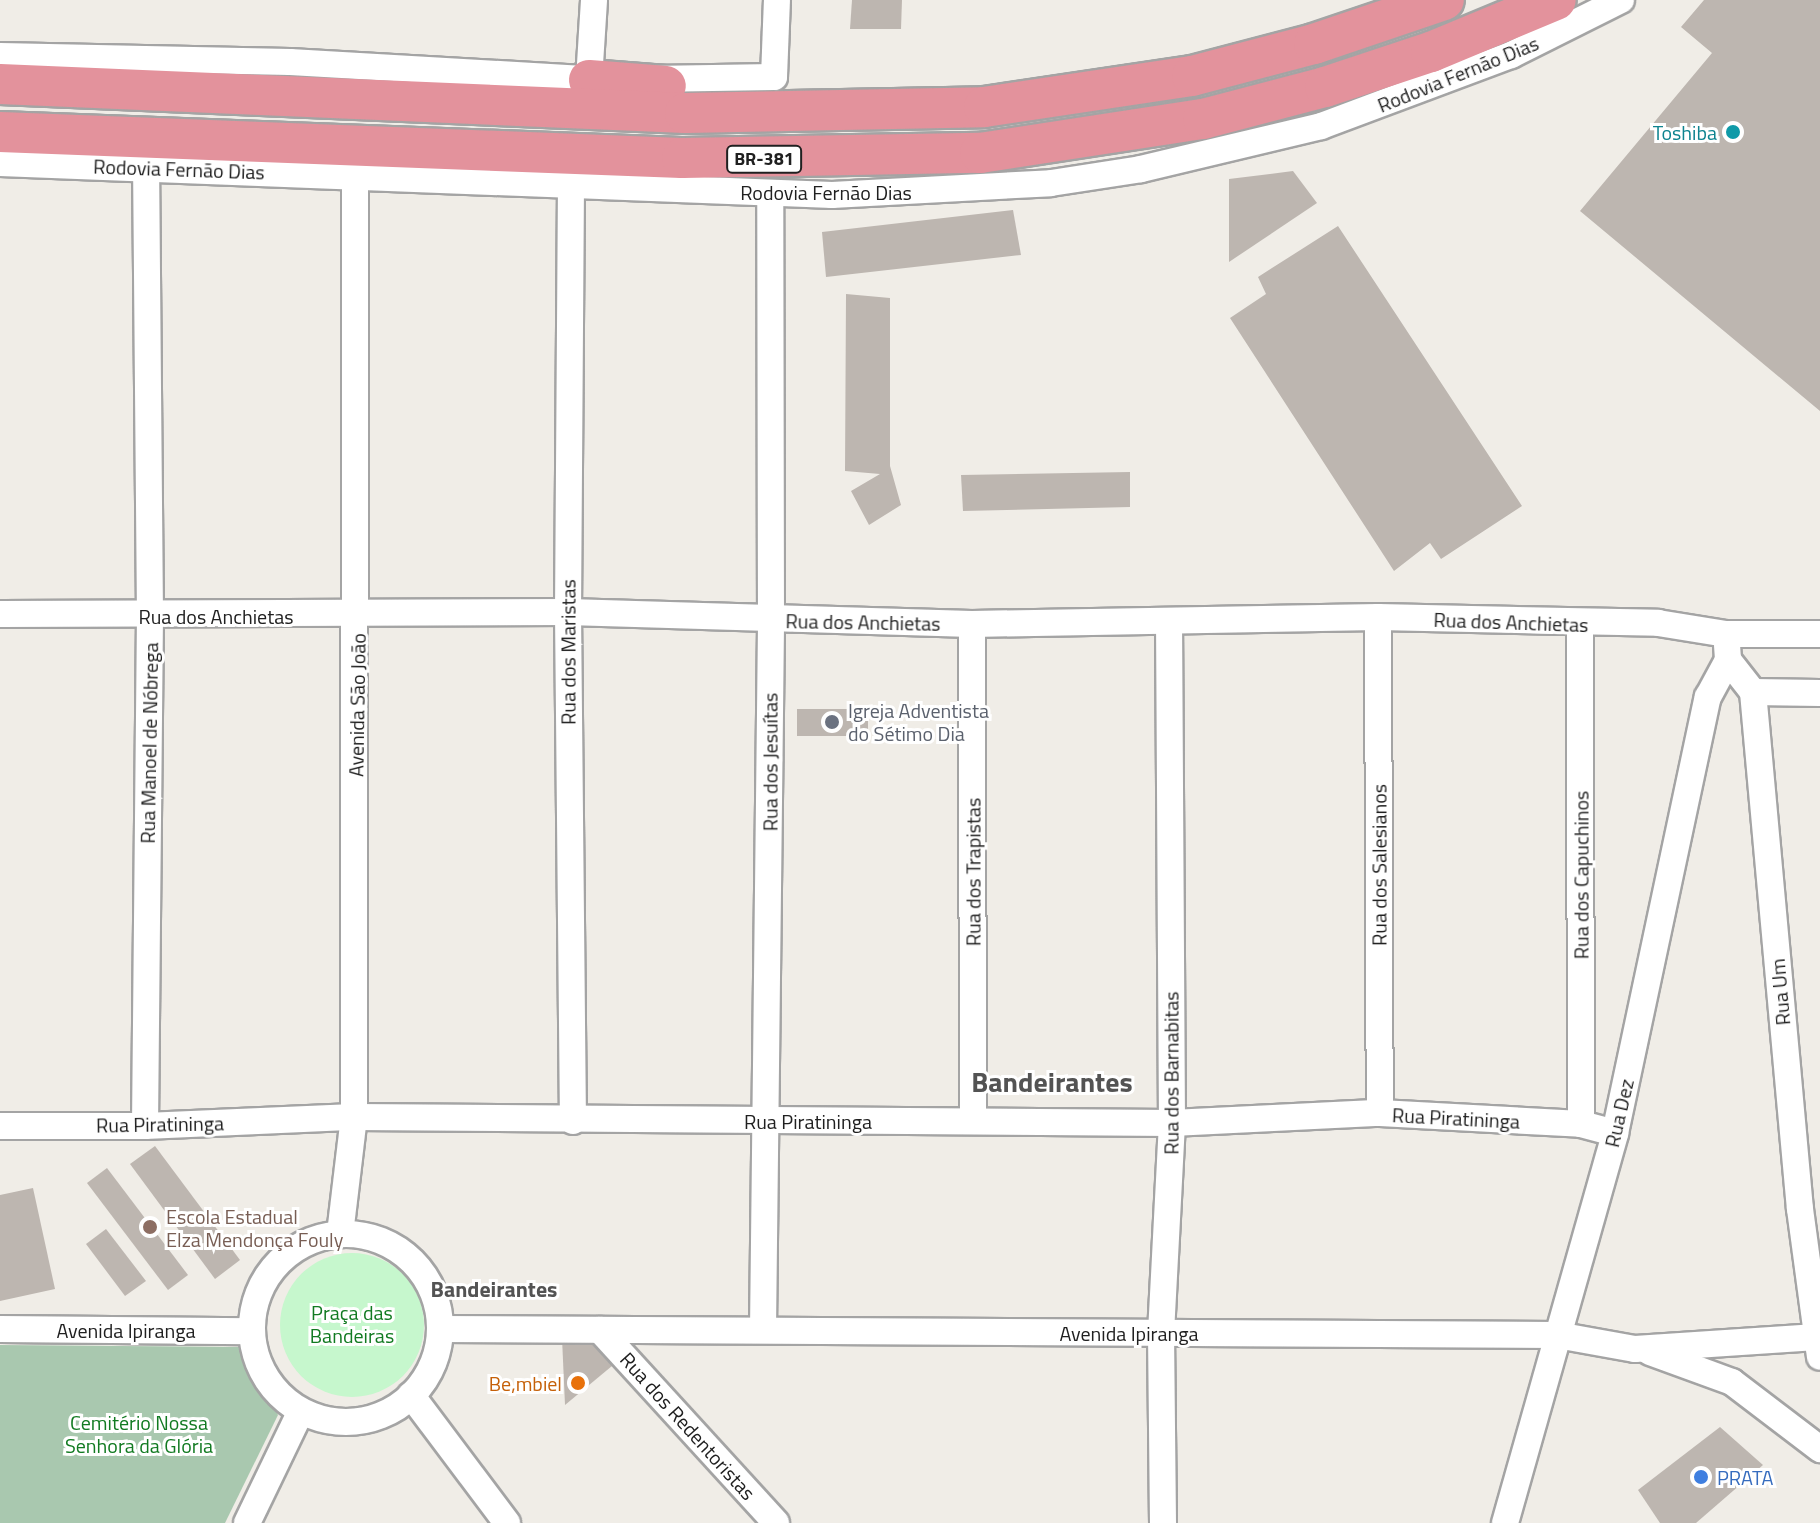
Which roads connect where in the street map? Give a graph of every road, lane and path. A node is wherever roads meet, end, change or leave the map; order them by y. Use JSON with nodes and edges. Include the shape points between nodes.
{"nodes":[{"id":1,"x":594,"y":0,"type":"edge"},
{"id":2,"x":777,"y":0,"type":"edge"},
{"id":3,"x":1444,"y":0,"type":"edge"},
{"id":4,"x":1556,"y":0,"type":"edge"},
{"id":5,"x":1621,"y":0,"type":"edge"},
{"id":6,"x":0,"y":56,"type":"edge"},
{"id":7,"x":589,"y":80,"type":"junction"},
{"id":8,"x":0,"y":84,"type":"edge"},
{"id":9,"x":781,"y":93,"type":"junction"},
{"id":10,"x":0,"y":132,"type":"edge"},
{"id":11,"x":0,"y":163,"type":"edge"},
{"id":12,"x":146,"y":167,"type":"junction"},
{"id":13,"x":355,"y":176,"type":"junction"},
{"id":14,"x":571,"y":183,"type":"junction"},
{"id":15,"x":770,"y":193,"type":"junction"},
{"id":16,"x":568,"y":612,"type":"junction"},
{"id":17,"x":0,"y":614,"type":"edge"},
{"id":18,"x":150,"y":617,"type":"junction"},
{"id":19,"x":358,"y":617,"type":"junction"},
{"id":20,"x":1378,"y":617,"type":"junction"},
{"id":21,"x":771,"y":620,"type":"junction"},
{"id":22,"x":1169,"y":622,"type":"junction"},
{"id":23,"x":972,"y":624,"type":"junction"},
{"id":24,"x":1580,"y":625,"type":"junction"},
{"id":25,"x":1814,"y":628,"type":"edge"},
{"id":26,"x":1727,"y":647,"type":"junction"},
{"id":27,"x":1753,"y":692,"type":"junction"},
{"id":28,"x":1820,"y":693,"type":"edge"},
{"id":29,"x":1380,"y":1113,"type":"junction"},
{"id":30,"x":354,"y":1117,"type":"junction"},
{"id":31,"x":973,"y":1120,"type":"junction"},
{"id":32,"x":573,"y":1121,"type":"junction"},
{"id":33,"x":768,"y":1121,"type":"junction"},
{"id":34,"x":1172,"y":1123,"type":"junction"},
{"id":35,"x":1581,"y":1124,"type":"junction"},
{"id":36,"x":0,"y":1126,"type":"edge"},
{"id":37,"x":145,"y":1126,"type":"junction"},
{"id":38,"x":1615,"y":1133,"type":"junction"},
{"id":39,"x":1808,"y":1178,"type":"edge"},
{"id":40,"x":340,"y":1234,"type":"junction"},
{"id":41,"x":0,"y":1329,"type":"edge"},
{"id":42,"x":440,"y":1329,"type":"junction"},
{"id":43,"x":600,"y":1330,"type":"junction"},
{"id":44,"x":763,"y":1330,"type":"junction"},
{"id":45,"x":251,"y":1331,"type":"junction"},
{"id":46,"x":1161,"y":1333,"type":"junction"},
{"id":47,"x":1557,"y":1335,"type":"junction"},
{"id":48,"x":1818,"y":1347,"type":"edge"},
{"id":49,"x":1635,"y":1349,"type":"junction"},
{"id":50,"x":411,"y":1395,"type":"junction"},
{"id":51,"x":301,"y":1411,"type":"junction"},
{"id":52,"x":1820,"y":1449,"type":"edge"},
{"id":53,"x":498,"y":1519,"type":"edge"},
{"id":54,"x":247,"y":1523,"type":"edge"},
{"id":55,"x":776,"y":1523,"type":"edge"},
{"id":56,"x":1163,"y":1523,"type":"edge"},
{"id":57,"x":1505,"y":1523,"type":"edge"}],
"edges":[{"from":1,"to":7,"type":"street"},
{"from":2,"to":9,"type":"street"},
{"from":3,"to":9,"type":"highway","via":[[1314,44],[1192,76],[1084,96],[984,107]]},
{"from":4,"to":10,"type":"highway","name":"Rodovia Fernão Dias","number":"BR-381","via":[[1431,52],[1325,87],[1189,122],[980,153],[682,158]]},
{"from":5,"to":15,"type":"street","name":"Rodovia Fernão Dias","number":"BR-381","via":[[1511,55],[1403,99],[1280,137],[1141,169],[971,191]]},
{"from":6,"to":7,"type":"street","via":[[290,62]]},
{"from":7,"to":9,"type":"highway"},
{"from":8,"to":9,"type":"highway","via":[[685,113]]},
{"from":11,"to":12,"type":"street","name":"Rodovia Fernão Dias","number":"BR-381"},
{"from":12,"to":13,"type":"street","name":"Rodovia Fernão Dias","number":"BR-381"},
{"from":12,"to":18,"type":"street","name":"Rua Manoel de Nóbrega"},
{"from":13,"to":14,"type":"street","name":"Rodovia Fernão Dias","number":"BR-381"},
{"from":13,"to":19,"type":"street","name":"Avenida São João"},
{"from":14,"to":15,"type":"street","name":"Rodovia Fernão Dias","number":"BR-381"},
{"from":14,"to":16,"type":"street","name":"Rua dos Maristas"},
{"from":15,"to":21,"type":"street","name":"Rua dos Jesuítas"},
{"from":16,"to":19,"type":"street","name":"Rua dos Anchietas"},
{"from":16,"to":21,"type":"street","name":"Rua dos Anchietas"},
{"from":16,"to":32,"type":"street","name":"Rua dos Maristas"},
{"from":17,"to":18,"type":"street","name":"Rua dos Anchietas"},
{"from":18,"to":19,"type":"street","name":"Rua dos Anchietas"},
{"from":18,"to":37,"type":"street","name":"Rua Manoel de Nóbrega"},
{"from":19,"to":30,"type":"street","name":"Avenida São João"},
{"from":20,"to":22,"type":"street","name":"Rua dos Anchietas"},
{"from":20,"to":24,"type":"street","name":"Rua dos Anchietas"},
{"from":20,"to":29,"type":"street","name":"Rua dos Salesianos"},
{"from":21,"to":23,"type":"street","name":"Rua dos Anchietas"},
{"from":21,"to":33,"type":"street","name":"Rua dos Jesuítas"},
{"from":22,"to":23,"type":"street","name":"Rua dos Anchietas"},
{"from":22,"to":34,"type":"street","name":"Rua dos Barnabitas"},
{"from":23,"to":31,"type":"street","name":"Rua dos Trapistas"},
{"from":24,"to":26,"type":"street","name":"Rua dos Anchietas","via":[[1658,623]]},
{"from":24,"to":35,"type":"street","name":"Rua dos Capuchinos"},
{"from":25,"to":26,"type":"street","name":"Rua dos Anchietas"},
{"from":26,"to":27,"type":"street"},
{"from":26,"to":38,"type":"street","name":"Rua Dez","via":[[1708,697]]},
{"from":27,"to":28,"type":"street"},
{"from":27,"to":39,"type":"street","name":"Rua Um"},
{"from":29,"to":34,"type":"street","name":"Rua Piratininga"},
{"from":29,"to":35,"type":"street","name":"Rua Piratininga"},
{"from":30,"to":32,"type":"street","name":"Rua Piratininga"},
{"from":30,"to":37,"type":"street","name":"Rua Piratininga"},
{"from":30,"to":40,"type":"street","name":"Avenida São João"},
{"from":31,"to":33,"type":"street","name":"Rua Piratininga"},
{"from":31,"to":34,"type":"street","name":"Rua Piratininga"},
{"from":32,"to":33,"type":"street","name":"Rua Piratininga"},
{"from":33,"to":44,"type":"street","name":"Rua dos Jesuítas"},
{"from":34,"to":46,"type":"street","name":"Rua dos Barnabitas"},
{"from":35,"to":38,"type":"street","name":"Rua Piratininga"},
{"from":36,"to":37,"type":"street","name":"Rua Piratininga"},
{"from":38,"to":47,"type":"street","name":"Rua Dez"},
{"from":39,"to":48,"type":"street","name":"Rua Um"},
{"from":40,"to":42,"type":"street","via":[[362,1235],[402,1252],[430,1286]]},
{"from":40,"to":45,"type":"street","via":[[305,1244],[276,1265],[262,1285]]},
{"from":41,"to":45,"type":"street","name":"Avenida Ipiranga"},
{"from":42,"to":43,"type":"street","name":"Avenida Ipiranga"},
{"from":42,"to":50,"type":"street","via":[[432,1365]]},
{"from":43,"to":44,"type":"street","name":"Avenida Ipiranga"},
{"from":43,"to":55,"type":"street","name":"Rua dos Redentoristas"},
{"from":44,"to":46,"type":"street","name":"Avenida Ipiranga"},
{"from":45,"to":51,"type":"street","via":[[266,1378]]},
{"from":46,"to":47,"type":"street","name":"Avenida Ipiranga"},
{"from":46,"to":56,"type":"street","name":"Rua dos Barnabitas"},
{"from":47,"to":49,"type":"street","name":"Avenida Ipiranga"},
{"from":47,"to":57,"type":"street","name":"Rua Dez"},
{"from":48,"to":49,"type":"street","name":"Avenida Ipiranga"},
{"from":49,"to":52,"type":"street","via":[[1732,1382]]},
{"from":50,"to":51,"type":"street","via":[[392,1409],[352,1421]]},
{"from":50,"to":53,"type":"street"},
{"from":51,"to":54,"type":"street"}]}
